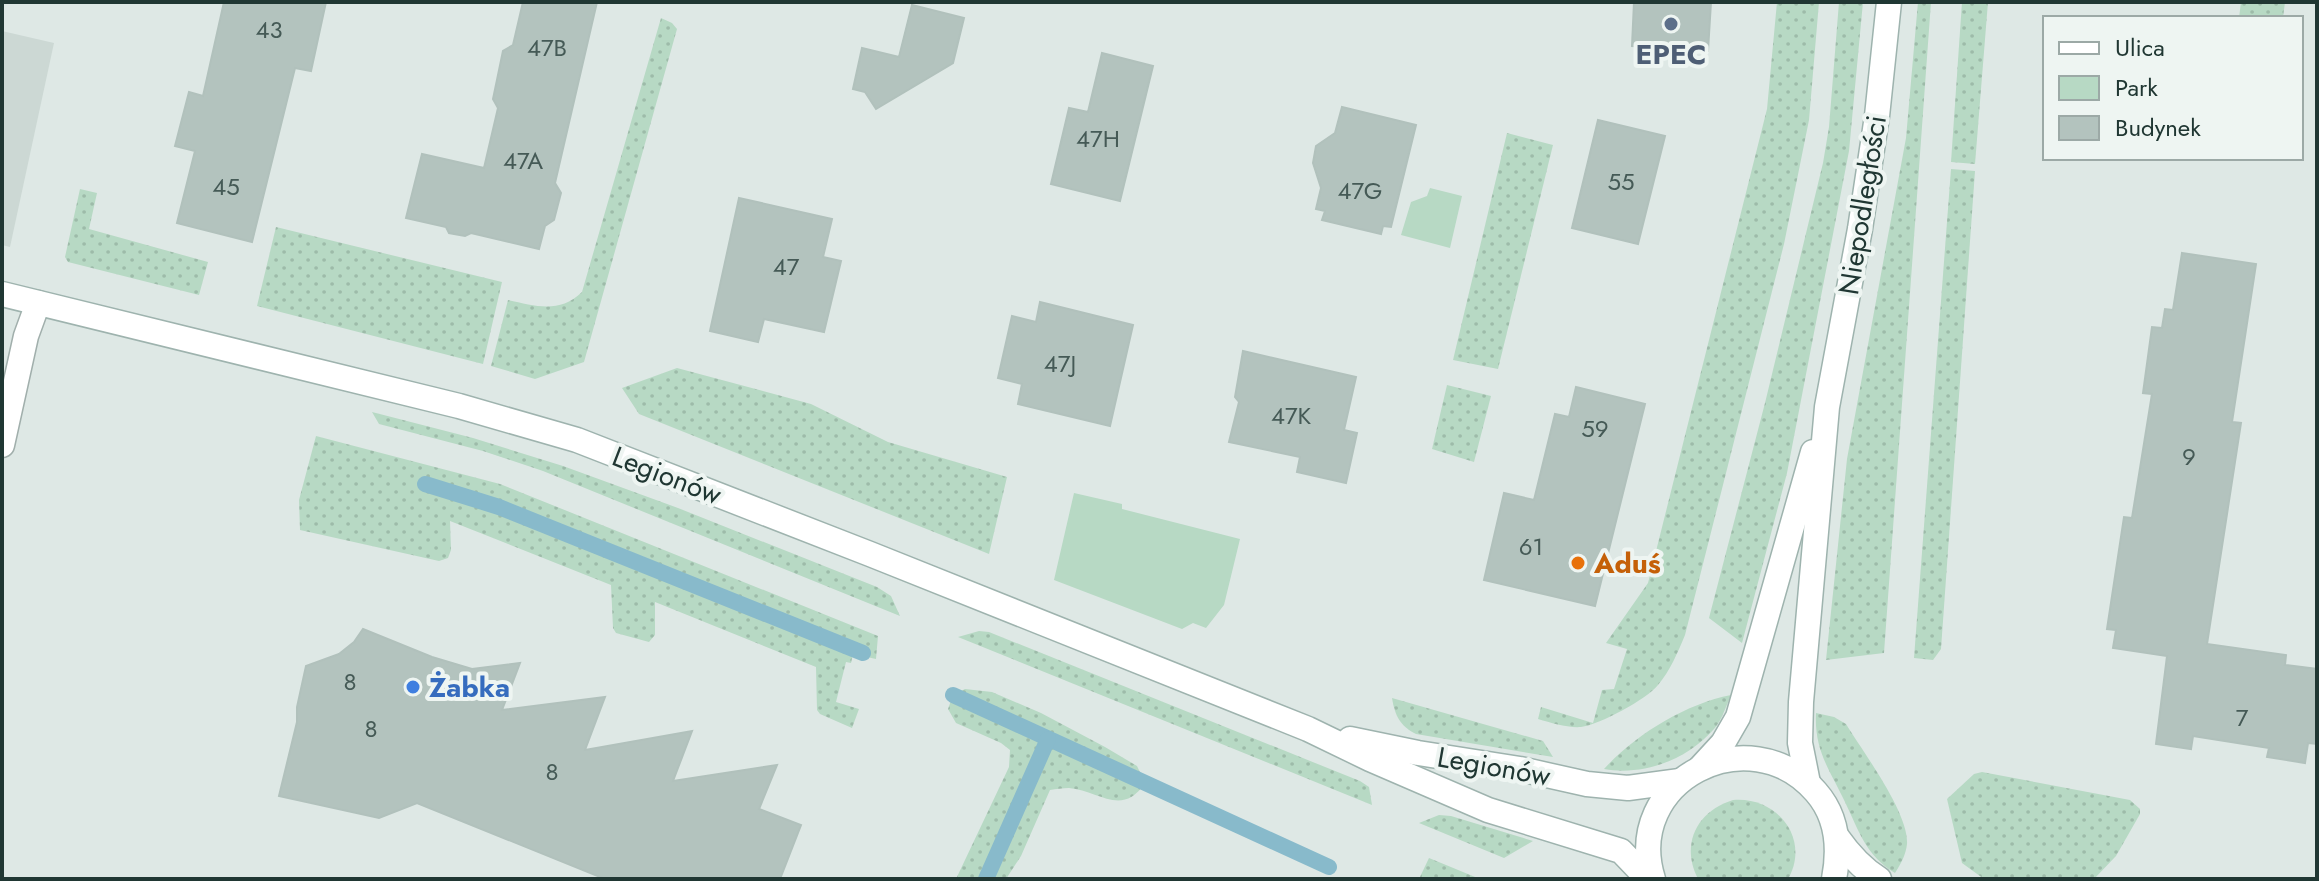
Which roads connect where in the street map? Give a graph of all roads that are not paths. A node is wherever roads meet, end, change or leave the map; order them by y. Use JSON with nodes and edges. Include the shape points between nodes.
{"nodes":[{"id":1,"x":1889,"y":2,"type":"edge"},
{"id":2,"x":2,"y":294,"type":"edge"},
{"id":3,"x":38,"y":303,"type":"junction"},
{"id":4,"x":1827,"y":407,"type":"junction"},
{"id":5,"x":2,"y":445,"type":"edge"},
{"id":6,"x":1308,"y":729,"type":"junction"},
{"id":7,"x":1690,"y":774,"type":"junction"},
{"id":8,"x":1808,"y":783,"type":"junction"},
{"id":9,"x":1837,"y":837,"type":"junction"},
{"id":10,"x":1651,"y":879,"type":"edge"},
{"id":11,"x":1834,"y":879,"type":"edge"},
{"id":12,"x":1879,"y":879,"type":"edge"}],
"edges":[{"from":1,"to":4,"type":"street","name":"Niepodległości","via":[[1860,229]]},
{"from":2,"to":3,"type":"street","name":"Legionów"},
{"from":3,"to":5,"type":"street"},
{"from":3,"to":6,"type":"street","name":"Legionów","via":[[577,440]]},
{"from":4,"to":7,"type":"street","name":"Niepodległości","via":[[1738,717],[1723,743]]},
{"from":4,"to":8,"type":"street","name":"Niepodległości","via":[[1801,702],[1800,743]]},
{"from":6,"to":7,"type":"street","name":"Legionów","via":[[1587,784],[1628,788]]},
{"from":6,"to":10,"type":"street","name":"Legionów","via":[[1488,810],[1621,851]]},
{"from":7,"to":8,"type":"street","name":"Legionów","via":[[1722,759],[1759,758]]},
{"from":7,"to":10,"type":"street","name":"Niepodległości","via":[[1655,815]]},
{"from":8,"to":9,"type":"street","via":[[1823,801]]},
{"from":9,"to":11,"type":"street"},
{"from":9,"to":12,"type":"street","via":[[1852,858]]}]}
